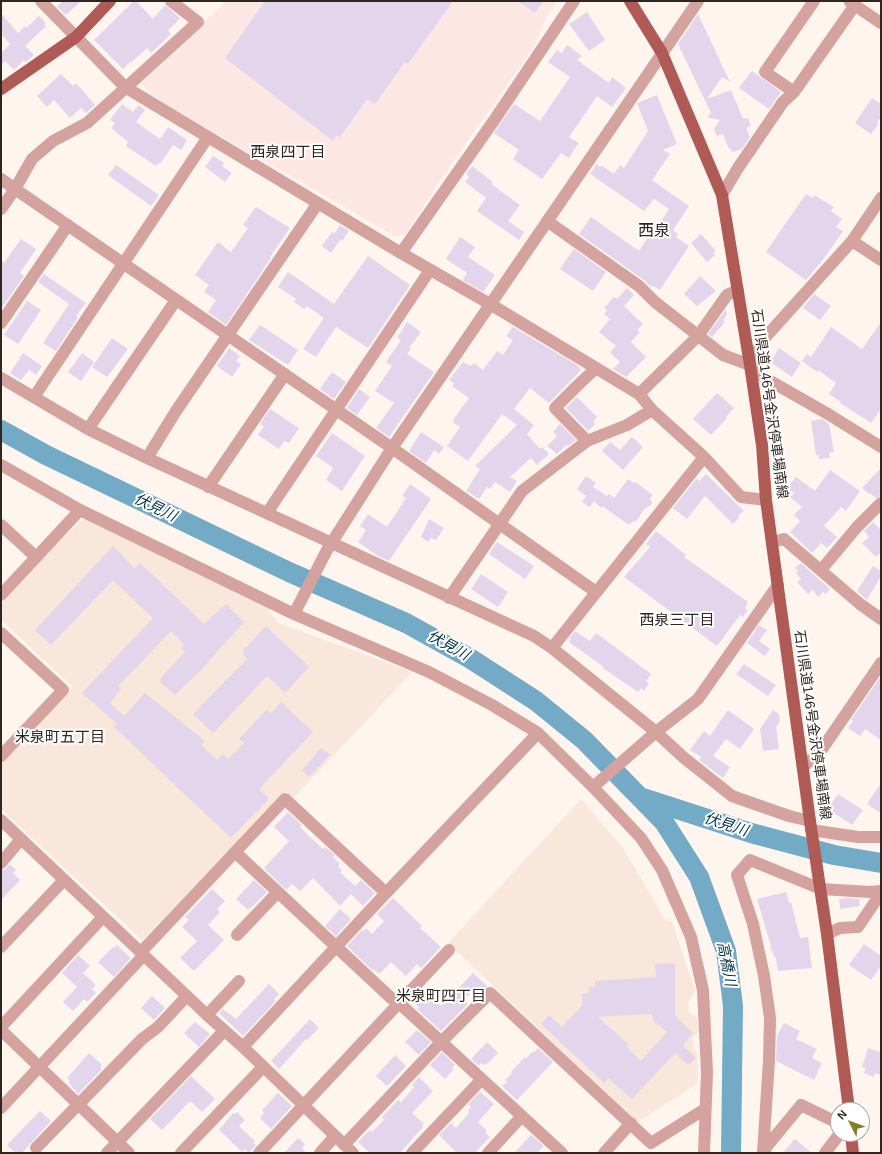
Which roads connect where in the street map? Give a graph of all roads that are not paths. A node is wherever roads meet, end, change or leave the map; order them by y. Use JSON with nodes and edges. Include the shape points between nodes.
{"nodes":[{"id":1,"x":41,"y":1,"type":"edge"},
{"id":2,"x":110,"y":1,"type":"edge"},
{"id":3,"x":171,"y":1,"type":"edge"},
{"id":4,"x":574,"y":1,"type":"edge"},
{"id":5,"x":630,"y":1,"type":"edge"},
{"id":6,"x":698,"y":1,"type":"edge"},
{"id":7,"x":814,"y":1,"type":"edge"},
{"id":8,"x":852,"y":3,"type":"edge"},
{"id":9,"x":881,"y":23,"type":"edge"},
{"id":10,"x":76,"y":37,"type":"junction"},
{"id":11,"x":662,"y":53,"type":"junction"},
{"id":12,"x":2,"y":87,"type":"edge"},
{"id":13,"x":125,"y":87,"type":"junction"},
{"id":14,"x":794,"y":92,"type":"junction"},
{"id":15,"x":208,"y":137,"type":"junction"},
{"id":16,"x":1,"y":179,"type":"edge"},
{"id":17,"x":15,"y":189,"type":"junction"},
{"id":18,"x":722,"y":195,"type":"junction"},
{"id":19,"x":881,"y":198,"type":"edge"},
{"id":20,"x":318,"y":202,"type":"junction"},
{"id":21,"x":1,"y":209,"type":"edge"},
{"id":22,"x":547,"y":221,"type":"junction"},
{"id":23,"x":68,"y":225,"type":"junction"},
{"id":24,"x":852,"y":241,"type":"junction"},
{"id":25,"x":401,"y":253,"type":"junction"},
{"id":26,"x":881,"y":260,"type":"edge"},
{"id":27,"x":124,"y":264,"type":"junction"},
{"id":28,"x":430,"y":270,"type":"junction"},
{"id":29,"x":738,"y":290,"type":"junction"},
{"id":30,"x":176,"y":300,"type":"junction"},
{"id":31,"x":490,"y":304,"type":"junction"},
{"id":32,"x":1,"y":323,"type":"edge"},
{"id":33,"x":227,"y":335,"type":"junction"},
{"id":34,"x":698,"y":336,"type":"junction"},
{"id":35,"x":750,"y":365,"type":"junction"},
{"id":36,"x":596,"y":368,"type":"junction"},
{"id":37,"x":285,"y":374,"type":"junction"},
{"id":38,"x":1,"y":378,"type":"edge"},
{"id":39,"x":639,"y":394,"type":"junction"},
{"id":40,"x":34,"y":397,"type":"junction"},
{"id":41,"x":336,"y":410,"type":"junction"},
{"id":42,"x":652,"y":410,"type":"junction"},
{"id":43,"x":88,"y":429,"type":"junction"},
{"id":44,"x":587,"y":441,"type":"junction"},
{"id":45,"x":879,"y":441,"type":"edge"},
{"id":46,"x":392,"y":448,"type":"junction"},
{"id":47,"x":147,"y":458,"type":"junction"},
{"id":48,"x":704,"y":458,"type":"junction"},
{"id":49,"x":1,"y":465,"type":"edge"},
{"id":50,"x":208,"y":487,"type":"junction"},
{"id":51,"x":766,"y":500,"type":"junction"},
{"id":52,"x":881,"y":503,"type":"edge"},
{"id":53,"x":80,"y":510,"type":"junction"},
{"id":54,"x":267,"y":513,"type":"junction"},
{"id":55,"x":500,"y":524,"type":"junction"},
{"id":56,"x":1,"y":525,"type":"edge"},
{"id":57,"x":772,"y":542,"type":"junction"},
{"id":58,"x":329,"y":546,"type":"junction"},
{"id":59,"x":36,"y":557,"type":"junction"},
{"id":60,"x":821,"y":570,"type":"junction"},
{"id":61,"x":778,"y":585,"type":"junction"},
{"id":62,"x":596,"y":592,"type":"junction"},
{"id":63,"x":1,"y":595,"type":"edge"},
{"id":64,"x":449,"y":598,"type":"junction"},
{"id":65,"x":296,"y":611,"type":"junction"},
{"id":66,"x":881,"y":619,"type":"edge"},
{"id":67,"x":1,"y":633,"type":"edge"},
{"id":68,"x":552,"y":648,"type":"junction"},
{"id":69,"x":881,"y":663,"type":"edge"},
{"id":70,"x":538,"y":733,"type":"junction"},
{"id":71,"x":655,"y":734,"type":"junction"},
{"id":72,"x":1,"y":756,"type":"edge"},
{"id":73,"x":803,"y":767,"type":"junction"},
{"id":74,"x":596,"y":785,"type":"junction"},
{"id":75,"x":1,"y":820,"type":"edge"},
{"id":76,"x":811,"y":825,"type":"junction"},
{"id":77,"x":881,"y":837,"type":"edge"},
{"id":78,"x":21,"y":839,"type":"junction"},
{"id":79,"x":235,"y":852,"type":"junction"},
{"id":80,"x":1,"y":863,"type":"edge"},
{"id":81,"x":64,"y":880,"type":"junction"},
{"id":82,"x":821,"y":889,"type":"junction"},
{"id":83,"x":278,"y":892,"type":"junction"},
{"id":84,"x":881,"y":892,"type":"edge"},
{"id":85,"x":386,"y":893,"type":"junction"},
{"id":86,"x":103,"y":917,"type":"junction"},
{"id":87,"x":827,"y":934,"type":"junction"},
{"id":88,"x":237,"y":935,"type":"dead end"},
{"id":89,"x":1,"y":947,"type":"edge"},
{"id":90,"x":337,"y":947,"type":"junction"},
{"id":91,"x":449,"y":950,"type":"dead end"},
{"id":92,"x":142,"y":954,"type":"junction"},
{"id":93,"x":239,"y":981,"type":"dead end"},
{"id":94,"x":186,"y":996,"type":"junction"},
{"id":95,"x":399,"y":1003,"type":"junction"},
{"id":96,"x":207,"y":1015,"type":"junction"},
{"id":97,"x":1,"y":1027,"type":"edge"},
{"id":98,"x":1,"y":1030,"type":"edge"},
{"id":99,"x":224,"y":1031,"type":"junction"},
{"id":100,"x":441,"y":1042,"type":"junction"},
{"id":101,"x":243,"y":1047,"type":"junction"},
{"id":102,"x":40,"y":1067,"type":"junction"},
{"id":103,"x":262,"y":1067,"type":"junction"},
{"id":104,"x":482,"y":1079,"type":"junction"},
{"id":105,"x":848,"y":1102,"type":"edge"},
{"id":106,"x":79,"y":1104,"type":"junction"},
{"id":107,"x":302,"y":1106,"type":"junction"},
{"id":108,"x":1,"y":1108,"type":"edge"},
{"id":109,"x":705,"y":1109,"type":"junction"},
{"id":110,"x":522,"y":1116,"type":"junction"},
{"id":111,"x":830,"y":1119,"type":"edge"},
{"id":112,"x":631,"y":1124,"type":"junction"},
{"id":113,"x":335,"y":1136,"type":"junction"},
{"id":114,"x":117,"y":1142,"type":"junction"},
{"id":115,"x":833,"y":1142,"type":"edge"},
{"id":116,"x":852,"y":1142,"type":"edge"},
{"id":117,"x":36,"y":1148,"type":"dead end"},
{"id":118,"x":349,"y":1149,"type":"edge"},
{"id":119,"x":764,"y":1152,"type":"edge"},
{"id":120,"x":106,"y":1153,"type":"edge"},
{"id":121,"x":129,"y":1153,"type":"edge"},
{"id":122,"x":181,"y":1153,"type":"edge"},
{"id":123,"x":259,"y":1153,"type":"edge"},
{"id":124,"x":320,"y":1153,"type":"edge"},
{"id":125,"x":412,"y":1153,"type":"edge"},
{"id":126,"x":488,"y":1153,"type":"edge"},
{"id":127,"x":562,"y":1153,"type":"edge"},
{"id":128,"x":604,"y":1153,"type":"edge"},
{"id":129,"x":704,"y":1153,"type":"edge"},
{"id":130,"x":825,"y":1153,"type":"edge"},
{"id":131,"x":853,"y":1153,"type":"edge"}],
"edges":[{"from":1,"to":10,"type":"street"},
{"from":2,"to":10,"type":"main road"},
{"from":3,"to":13,"type":"street","via":[[198,22]]},
{"from":4,"to":25,"type":"street"},
{"from":5,"to":11,"type":"main road","name":"石川県道146号金沢停車場南線"},
{"from":6,"to":11,"type":"street"},
{"from":7,"to":14,"type":"street","via":[[765,72]]},
{"from":8,"to":9,"type":"street"},
{"from":8,"to":14,"type":"street"},
{"from":10,"to":12,"type":"main road"},
{"from":10,"to":13,"type":"street"},
{"from":11,"to":18,"type":"main road","name":"石川県道146号金沢停車場南線"},
{"from":11,"to":22,"type":"street"},
{"from":13,"to":15,"type":"street"},
{"from":13,"to":17,"type":"street","via":[[88,123],[53,141],[32,159]]},
{"from":14,"to":18,"type":"street","via":[[784,102]]},
{"from":15,"to":20,"type":"street"},
{"from":15,"to":27,"type":"street"},
{"from":16,"to":17,"type":"street"},
{"from":17,"to":21,"type":"street"},
{"from":17,"to":23,"type":"street"},
{"from":18,"to":29,"type":"main road","name":"石川県道146号金沢停車場南線"},
{"from":19,"to":24,"type":"street"},
{"from":20,"to":25,"type":"street"},
{"from":20,"to":33,"type":"street"},
{"from":22,"to":31,"type":"street"},
{"from":22,"to":34,"type":"street","via":[[639,286]]},
{"from":23,"to":27,"type":"street"},
{"from":23,"to":32,"type":"street"},
{"from":24,"to":26,"type":"street"},
{"from":24,"to":35,"type":"street","via":[[762,341]]},
{"from":25,"to":28,"type":"street"},
{"from":27,"to":30,"type":"street"},
{"from":27,"to":40,"type":"street"},
{"from":28,"to":31,"type":"street"},
{"from":28,"to":41,"type":"street"},
{"from":29,"to":34,"type":"street","via":[[727,295]]},
{"from":29,"to":35,"type":"main road","name":"石川県道146号金沢停車場南線"},
{"from":30,"to":33,"type":"street"},
{"from":30,"to":43,"type":"street"},
{"from":31,"to":36,"type":"street"},
{"from":31,"to":46,"type":"street"},
{"from":33,"to":37,"type":"street"},
{"from":33,"to":47,"type":"street"},
{"from":34,"to":35,"type":"street","via":[[724,355]]},
{"from":34,"to":39,"type":"street"},
{"from":35,"to":45,"type":"street","via":[[765,378]]},
{"from":35,"to":51,"type":"main road","name":"石川県道146号金沢停車場南線","via":[[762,445]]},
{"from":36,"to":39,"type":"street"},
{"from":36,"to":44,"type":"street","via":[[555,408]]},
{"from":37,"to":41,"type":"street"},
{"from":37,"to":50,"type":"street"},
{"from":38,"to":40,"type":"street"},
{"from":39,"to":42,"type":"street"},
{"from":40,"to":43,"type":"street"},
{"from":41,"to":46,"type":"street"},
{"from":41,"to":54,"type":"street"},
{"from":42,"to":44,"type":"street","via":[[627,425]]},
{"from":42,"to":48,"type":"street"},
{"from":43,"to":47,"type":"street"},
{"from":44,"to":55,"type":"street","via":[[522,491]]},
{"from":46,"to":55,"type":"street"},
{"from":46,"to":58,"type":"street"},
{"from":47,"to":50,"type":"street"},
{"from":48,"to":51,"type":"street","via":[[741,497]]},
{"from":48,"to":62,"type":"street"},
{"from":49,"to":53,"type":"street"},
{"from":50,"to":54,"type":"street"},
{"from":51,"to":57,"type":"main road","name":"石川県道146号金沢停車場南線"},
{"from":52,"to":60,"type":"street"},
{"from":53,"to":59,"type":"street"},
{"from":53,"to":65,"type":"street"},
{"from":54,"to":58,"type":"street"},
{"from":55,"to":62,"type":"street"},
{"from":55,"to":64,"type":"street"},
{"from":56,"to":59,"type":"street"},
{"from":57,"to":60,"type":"street","via":[[784,539]]},
{"from":57,"to":61,"type":"main road","name":"石川県道146号金沢停車場南線"},
{"from":58,"to":64,"type":"street"},
{"from":58,"to":65,"type":"street"},
{"from":59,"to":63,"type":"street"},
{"from":60,"to":66,"type":"street"},
{"from":61,"to":71,"type":"street","via":[[698,699]]},
{"from":61,"to":73,"type":"main road","name":"石川県道146号金沢停車場南線"},
{"from":62,"to":68,"type":"street"},
{"from":64,"to":68,"type":"street","via":[[534,636]]},
{"from":65,"to":70,"type":"street","via":[[429,672]]},
{"from":67,"to":72,"type":"street","via":[[63,690]]},
{"from":68,"to":71,"type":"street"},
{"from":69,"to":73,"type":"street","via":[[820,752]]},
{"from":70,"to":74,"type":"street"},
{"from":70,"to":85,"type":"street"},
{"from":71,"to":74,"type":"street"},
{"from":71,"to":76,"type":"street","via":[[732,796]]},
{"from":73,"to":76,"type":"main road","name":"石川県道146号金沢停車場南線"},
{"from":74,"to":109,"type":"street","via":[[641,838],[662,870],[691,937],[703,990],[707,1072]]},
{"from":75,"to":78,"type":"street"},
{"from":76,"to":77,"type":"street","via":[[858,837]]},
{"from":76,"to":82,"type":"main road","name":"石川県道146号金沢停車場南線"},
{"from":78,"to":80,"type":"street"},
{"from":78,"to":81,"type":"street"},
{"from":79,"to":83,"type":"street"},
{"from":79,"to":85,"type":"street","via":[[285,799]]},
{"from":79,"to":92,"type":"street"},
{"from":81,"to":86,"type":"street"},
{"from":81,"to":89,"type":"street"},
{"from":82,"to":84,"type":"street"},
{"from":82,"to":87,"type":"main road"},
{"from":82,"to":119,"type":"street","via":[[750,860],[737,875],[753,924],[770,1018]]},
{"from":83,"to":88,"type":"street"},
{"from":83,"to":90,"type":"street"},
{"from":84,"to":87,"type":"street","via":[[858,927],[840,928]]},
{"from":85,"to":90,"type":"street"},
{"from":86,"to":92,"type":"street"},
{"from":86,"to":97,"type":"street"},
{"from":87,"to":105,"type":"main road"},
{"from":90,"to":95,"type":"street","via":[[390,998]]},
{"from":90,"to":101,"type":"street"},
{"from":91,"to":95,"type":"street"},
{"from":92,"to":94,"type":"street"},
{"from":92,"to":102,"type":"street"},
{"from":93,"to":96,"type":"street"},
{"from":94,"to":96,"type":"street"},
{"from":94,"to":106,"type":"street"},
{"from":95,"to":100,"type":"street"},
{"from":95,"to":107,"type":"street"},
{"from":96,"to":99,"type":"street"},
{"from":98,"to":102,"type":"street"},
{"from":99,"to":101,"type":"street"},
{"from":99,"to":114,"type":"street"},
{"from":100,"to":104,"type":"street"},
{"from":100,"to":112,"type":"street","via":[[490,993]]},
{"from":100,"to":118,"type":"street"},
{"from":101,"to":103,"type":"street"},
{"from":102,"to":106,"type":"street"},
{"from":102,"to":108,"type":"street"},
{"from":103,"to":107,"type":"street"},
{"from":103,"to":122,"type":"street"},
{"from":104,"to":110,"type":"street"},
{"from":104,"to":125,"type":"street"},
{"from":106,"to":114,"type":"street"},
{"from":106,"to":117,"type":"street"},
{"from":107,"to":113,"type":"street"},
{"from":107,"to":123,"type":"street"},
{"from":109,"to":112,"type":"street","via":[[651,1143]]},
{"from":109,"to":129,"type":"street"},
{"from":110,"to":126,"type":"street"},
{"from":110,"to":127,"type":"street"},
{"from":111,"to":119,"type":"street","via":[[801,1105]]},
{"from":112,"to":128,"type":"street"},
{"from":113,"to":118,"type":"street"},
{"from":113,"to":124,"type":"street"},
{"from":114,"to":120,"type":"street"},
{"from":114,"to":121,"type":"street"},
{"from":115,"to":130,"type":"street"},
{"from":116,"to":131,"type":"main road"}]}
